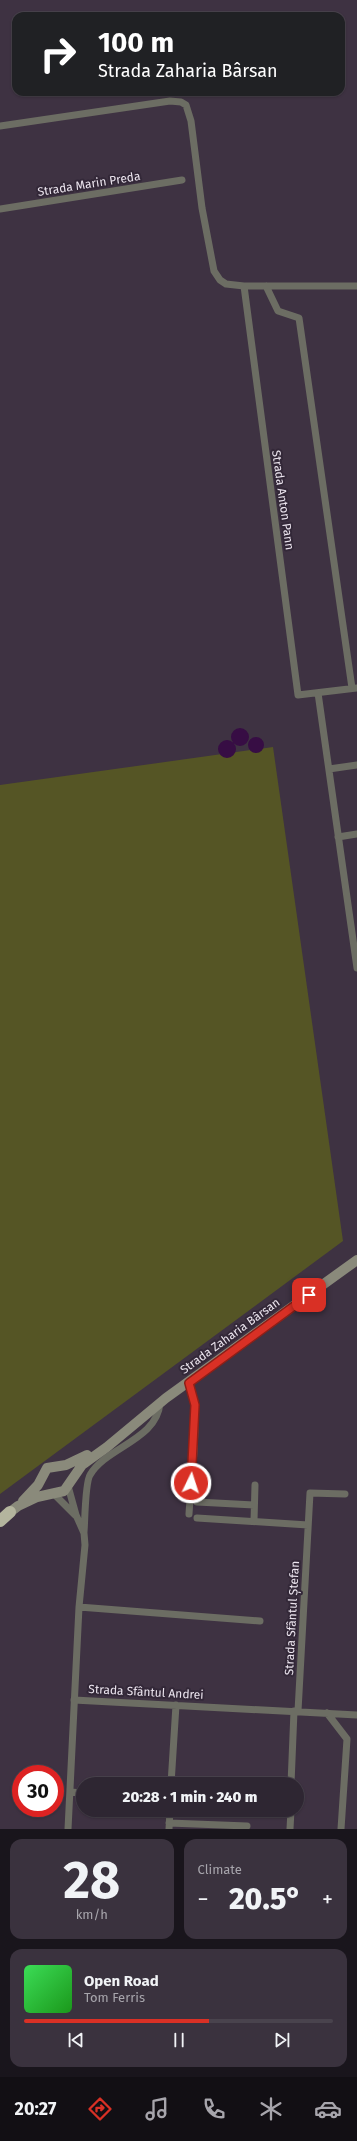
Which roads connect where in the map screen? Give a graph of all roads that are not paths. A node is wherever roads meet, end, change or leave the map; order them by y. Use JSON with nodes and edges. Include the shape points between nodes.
{"nodes":[{"id":1,"x":0,"y":126,"type":"edge"},
{"id":2,"x":182,"y":180,"type":"dead end"},
{"id":3,"x":0,"y":210,"type":"edge"},
{"id":4,"x":244,"y":286,"type":"junction"},
{"id":5,"x":266,"y":286,"type":"junction"},
{"id":6,"x":357,"y":286,"type":"edge"},
{"id":7,"x":354,"y":688,"type":"edge"},
{"id":8,"x":318,"y":693,"type":"junction"},
{"id":9,"x":357,"y":765,"type":"edge"},
{"id":10,"x":329,"y":769,"type":"junction"},
{"id":11,"x":357,"y":834,"type":"edge"},
{"id":12,"x":338,"y":837,"type":"junction"},
{"id":13,"x":357,"y":908,"type":"edge"},
{"id":14,"x":348,"y":910,"type":"junction"},
{"id":15,"x":357,"y":968,"type":"edge"},
{"id":16,"x":357,"y":1260,"type":"edge"},
{"id":17,"x":189,"y":1383,"type":"junction"},
{"id":18,"x":160,"y":1403,"type":"junction"},
{"id":19,"x":120,"y":1436,"type":"junction"},
{"id":20,"x":60,"y":1466,"type":"junction"},
{"id":21,"x":41,"y":1480,"type":"junction"},
{"id":22,"x":69,"y":1483,"type":"junction"},
{"id":23,"x":255,"y":1485,"type":"dead end"},
{"id":24,"x":52,"y":1493,"type":"junction"},
{"id":25,"x":345,"y":1494,"type":"dead end"},
{"id":26,"x":197,"y":1502,"type":"dead end"},
{"id":27,"x":254,"y":1505,"type":"junction"},
{"id":28,"x":188,"y":1514,"type":"dead end"},
{"id":29,"x":5,"y":1515,"type":"edge"},
{"id":30,"x":76,"y":1515,"type":"junction"},
{"id":31,"x":197,"y":1518,"type":"dead end"},
{"id":32,"x":254,"y":1522,"type":"junction"},
{"id":33,"x":308,"y":1525,"type":"junction"},
{"id":34,"x":84,"y":1533,"type":"junction"},
{"id":35,"x":79,"y":1607,"type":"junction"},
{"id":36,"x":260,"y":1621,"type":"dead end"},
{"id":37,"x":74,"y":1700,"type":"junction"},
{"id":38,"x":176,"y":1705,"type":"junction"},
{"id":39,"x":296,"y":1711,"type":"junction"},
{"id":40,"x":327,"y":1713,"type":"junction"},
{"id":41,"x":357,"y":1714,"type":"edge"},
{"id":42,"x":171,"y":1777,"type":"edge"},
{"id":43,"x":291,"y":1777,"type":"edge"},
{"id":44,"x":70,"y":1792,"type":"junction"},
{"id":45,"x":76,"y":1792,"type":"edge"},
{"id":46,"x":290,"y":1817,"type":"edge"},
{"id":47,"x":169,"y":1826,"type":"edge"},
{"id":48,"x":247,"y":1826,"type":"dead end"},
{"id":49,"x":68,"y":1829,"type":"edge"},
{"id":50,"x":290,"y":1829,"type":"edge"},
{"id":51,"x":341,"y":1829,"type":"edge"}],
"edges":[{"from":1,"to":4,"type":"street","via":[[170,101],[181,102],[186,106],[191,121],[202,208],[214,271],[226,284]]},
{"from":2,"to":3,"type":"street","name":"Strada Marin Preda"},
{"from":4,"to":5,"type":"street"},
{"from":4,"to":8,"type":"street","name":"Strada Anton Pann","via":[[298,695]]},
{"from":5,"to":6,"type":"street"},
{"from":5,"to":7,"type":"street","via":[[278,311],[299,318]]},
{"from":7,"to":8,"type":"street"},
{"from":8,"to":10,"type":"street"},
{"from":9,"to":10,"type":"street"},
{"from":10,"to":12,"type":"street"},
{"from":11,"to":12,"type":"street"},
{"from":12,"to":14,"type":"street"},
{"from":13,"to":14,"type":"street"},
{"from":14,"to":15,"type":"street"},
{"from":16,"to":17,"type":"main road","name":"Strada Zaharia Bârsan"},
{"from":17,"to":18,"type":"main road","name":"Strada Zaharia Bârsan"},
{"from":17,"to":28,"type":"street","via":[[195,1405],[195,1421]]},
{"from":18,"to":19,"type":"main road","name":"Strada Zaharia Bârsan"},
{"from":18,"to":34,"type":"street","via":[[159,1414],[149,1428],[89,1475]]},
{"from":19,"to":20,"type":"main road","via":[[80,1459]]},
{"from":19,"to":22,"type":"main road","via":[[82,1465]]},
{"from":20,"to":21,"type":"main road","via":[[47,1468]]},
{"from":20,"to":22,"type":"main road","via":[[66,1470]]},
{"from":21,"to":24,"type":"main road","via":[[43,1486]]},
{"from":21,"to":29,"type":"main road"},
{"from":22,"to":24,"type":"main road","via":[[60,1492]]},
{"from":22,"to":30,"type":"street","name":"Strada Sfântul Andrei"},
{"from":23,"to":27,"type":"street"},
{"from":24,"to":29,"type":"main road"},
{"from":24,"to":30,"type":"street","name":"Strada Sfântul Andrei"},
{"from":25,"to":33,"type":"street","name":"Strada Sfântul Ștefan","via":[[310,1493]]},
{"from":26,"to":27,"type":"street"},
{"from":27,"to":32,"type":"street"},
{"from":30,"to":34,"type":"street","name":"Strada Sfântul Andrei"},
{"from":31,"to":32,"type":"street"},
{"from":32,"to":33,"type":"street"},
{"from":33,"to":39,"type":"street","name":"Strada Sfântul Ștefan"},
{"from":34,"to":35,"type":"street","name":"Strada Sfântul Andrei"},
{"from":35,"to":36,"type":"street"},
{"from":35,"to":37,"type":"street","name":"Strada Sfântul Andrei"},
{"from":37,"to":38,"type":"street","name":"Strada Sfântul Andrei"},
{"from":37,"to":44,"type":"street"},
{"from":38,"to":39,"type":"street","name":"Strada Sfântul Andrei"},
{"from":38,"to":42,"type":"street"},
{"from":39,"to":40,"type":"street","name":"Strada Sfântul Andrei"},
{"from":39,"to":43,"type":"street","name":"Strada Sfântul Ștefan"},
{"from":40,"to":41,"type":"street","name":"Strada Sfântul Andrei"},
{"from":40,"to":51,"type":"street","via":[[347,1738]]},
{"from":44,"to":45,"type":"street"},
{"from":44,"to":49,"type":"street"},
{"from":46,"to":50,"type":"street"},
{"from":47,"to":48,"type":"street"}]}
